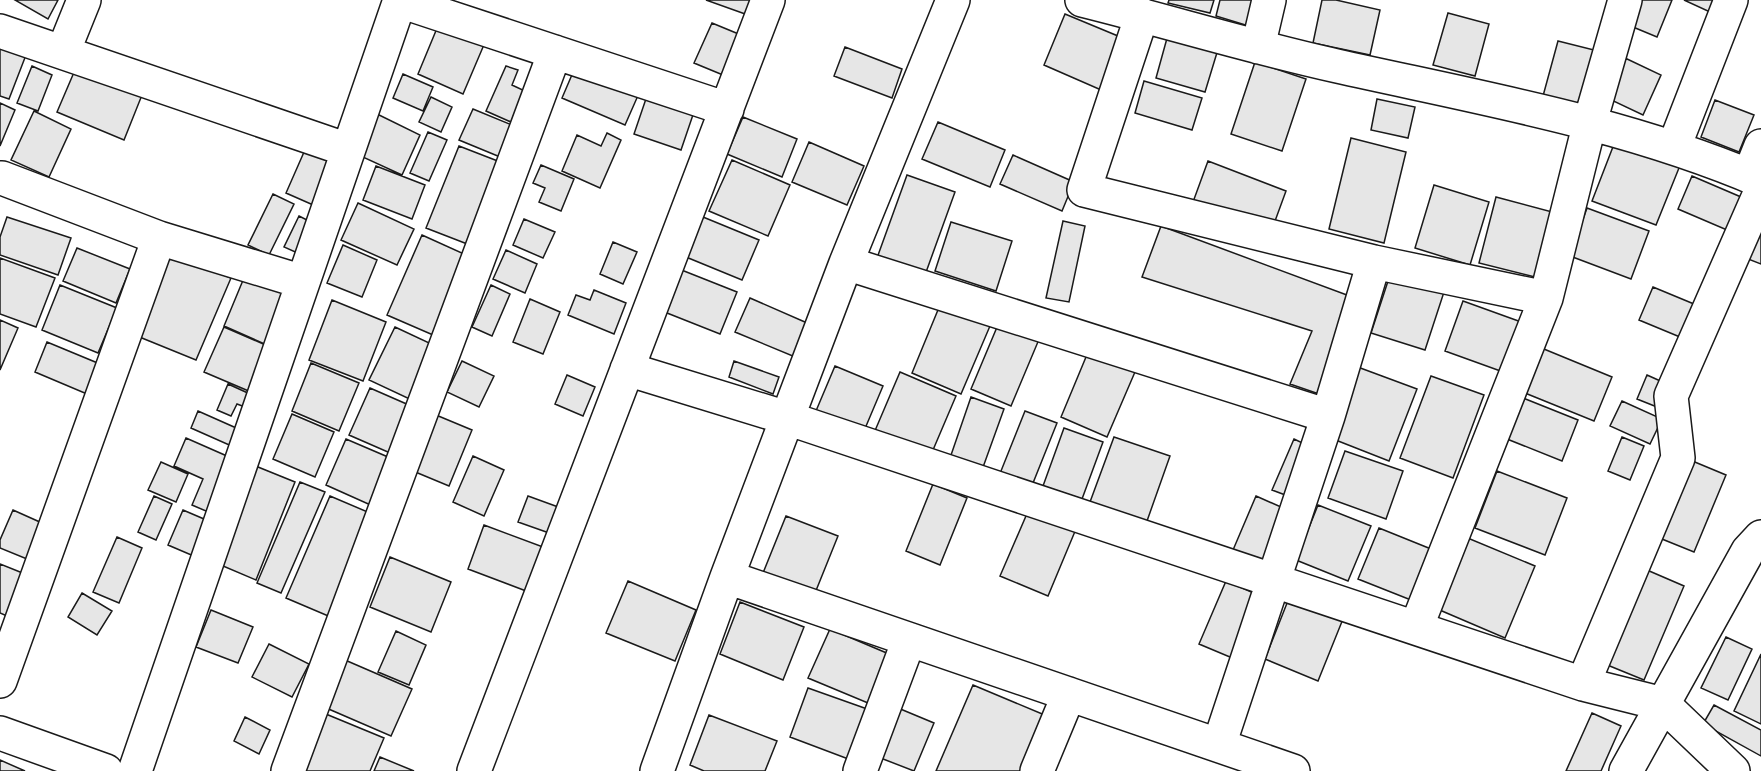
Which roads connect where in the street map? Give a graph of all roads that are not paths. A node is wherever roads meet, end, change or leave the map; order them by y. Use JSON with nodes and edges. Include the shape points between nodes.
{"nodes":[{"id":1,"x":84,"y":0,"type":"edge"},
{"id":2,"x":400,"y":0,"type":"edge"},
{"id":3,"x":768,"y":0,"type":"edge"},
{"id":4,"x":953,"y":0,"type":"edge"},
{"id":5,"x":1082,"y":0,"type":"edge"},
{"id":6,"x":1269,"y":0,"type":"edge"},
{"id":7,"x":1731,"y":0,"type":"edge"},
{"id":8,"x":1615,"y":2,"type":"edge"},
{"id":9,"x":1142,"y":15,"type":"junction"},
{"id":10,"x":0,"y":31,"type":"edge"},
{"id":11,"x":1258,"y":47,"type":"junction"},
{"id":12,"x":63,"y":52,"type":"junction"},
{"id":13,"x":555,"y":52,"type":"junction"},
{"id":14,"x":727,"y":109,"type":"junction"},
{"id":15,"x":1590,"y":122,"type":"junction"},
{"id":16,"x":1674,"y":147,"type":"junction"},
{"id":17,"x":348,"y":150,"type":"junction"},
{"id":18,"x":1758,"y":173,"type":"edge"},
{"id":19,"x":1,"y":179,"type":"edge"},
{"id":20,"x":159,"y":238,"type":"junction"},
{"id":21,"x":1374,"y":262,"type":"junction"},
{"id":22,"x":846,"y":263,"type":"junction"},
{"id":23,"x":303,"y":282,"type":"junction"},
{"id":24,"x":1546,"y":298,"type":"junction"},
{"id":25,"x":627,"y":369,"type":"junction"},
{"id":26,"x":1328,"y":416,"type":"junction"},
{"id":27,"x":787,"y":417,"type":"junction"},
{"id":28,"x":1761,"y":537,"type":"edge"},
{"id":29,"x":727,"y":577,"type":"junction"},
{"id":30,"x":1274,"y":580,"type":"junction"},
{"id":31,"x":1416,"y":628,"type":"junction"},
{"id":32,"x":909,"y":640,"type":"junction"},
{"id":33,"x":0,"y":681,"type":"edge"},
{"id":34,"x":1583,"y":684,"type":"junction"},
{"id":35,"x":1069,"y":694,"type":"junction"},
{"id":36,"x":1663,"y":704,"type":"junction"},
{"id":37,"x":0,"y":733,"type":"edge"},
{"id":38,"x":1219,"y":745,"type":"junction"},
{"id":39,"x":106,"y":771,"type":"edge"},
{"id":40,"x":135,"y":771,"type":"edge"},
{"id":41,"x":288,"y":771,"type":"edge"},
{"id":42,"x":474,"y":771,"type":"edge"},
{"id":43,"x":657,"y":771,"type":"edge"},
{"id":44,"x":860,"y":771,"type":"edge"},
{"id":45,"x":1037,"y":771,"type":"edge"},
{"id":46,"x":1293,"y":771,"type":"edge"},
{"id":47,"x":1626,"y":771,"type":"edge"},
{"id":48,"x":1733,"y":771,"type":"edge"}],
"edges":[{"from":1,"to":12,"type":"street"},
{"from":2,"to":13,"type":"street"},
{"from":2,"to":17,"type":"street"},
{"from":3,"to":14,"type":"street"},
{"from":4,"to":22,"type":"street"},
{"from":5,"to":9,"type":"street"},
{"from":6,"to":11,"type":"street"},
{"from":7,"to":16,"type":"street"},
{"from":8,"to":15,"type":"street"},
{"from":9,"to":11,"type":"street"},
{"from":9,"to":21,"type":"street","via":[[1084,190]]},
{"from":10,"to":12,"type":"street"},
{"from":11,"to":15,"type":"street"},
{"from":12,"to":17,"type":"street"},
{"from":13,"to":14,"type":"street"},
{"from":13,"to":41,"type":"street"},
{"from":14,"to":25,"type":"street"},
{"from":15,"to":16,"type":"street"},
{"from":15,"to":24,"type":"street"},
{"from":16,"to":18,"type":"street"},
{"from":17,"to":23,"type":"street"},
{"from":18,"to":34,"type":"street","via":[[1671,396],[1678,458]]},
{"from":19,"to":20,"type":"street"},
{"from":20,"to":23,"type":"street"},
{"from":20,"to":33,"type":"street"},
{"from":21,"to":24,"type":"street"},
{"from":21,"to":26,"type":"street"},
{"from":22,"to":26,"type":"street"},
{"from":22,"to":27,"type":"street"},
{"from":23,"to":40,"type":"street"},
{"from":24,"to":31,"type":"street"},
{"from":25,"to":27,"type":"street"},
{"from":25,"to":42,"type":"street"},
{"from":26,"to":30,"type":"street"},
{"from":27,"to":29,"type":"street"},
{"from":27,"to":30,"type":"street"},
{"from":28,"to":36,"type":"street","via":[[1748,551]]},
{"from":29,"to":32,"type":"street"},
{"from":29,"to":43,"type":"street"},
{"from":30,"to":31,"type":"street"},
{"from":30,"to":38,"type":"street"},
{"from":31,"to":34,"type":"street"},
{"from":32,"to":35,"type":"street"},
{"from":32,"to":44,"type":"street"},
{"from":34,"to":36,"type":"street"},
{"from":35,"to":38,"type":"street"},
{"from":35,"to":45,"type":"street"},
{"from":36,"to":47,"type":"street"},
{"from":36,"to":48,"type":"street"},
{"from":37,"to":39,"type":"street"},
{"from":38,"to":46,"type":"street"}]}
